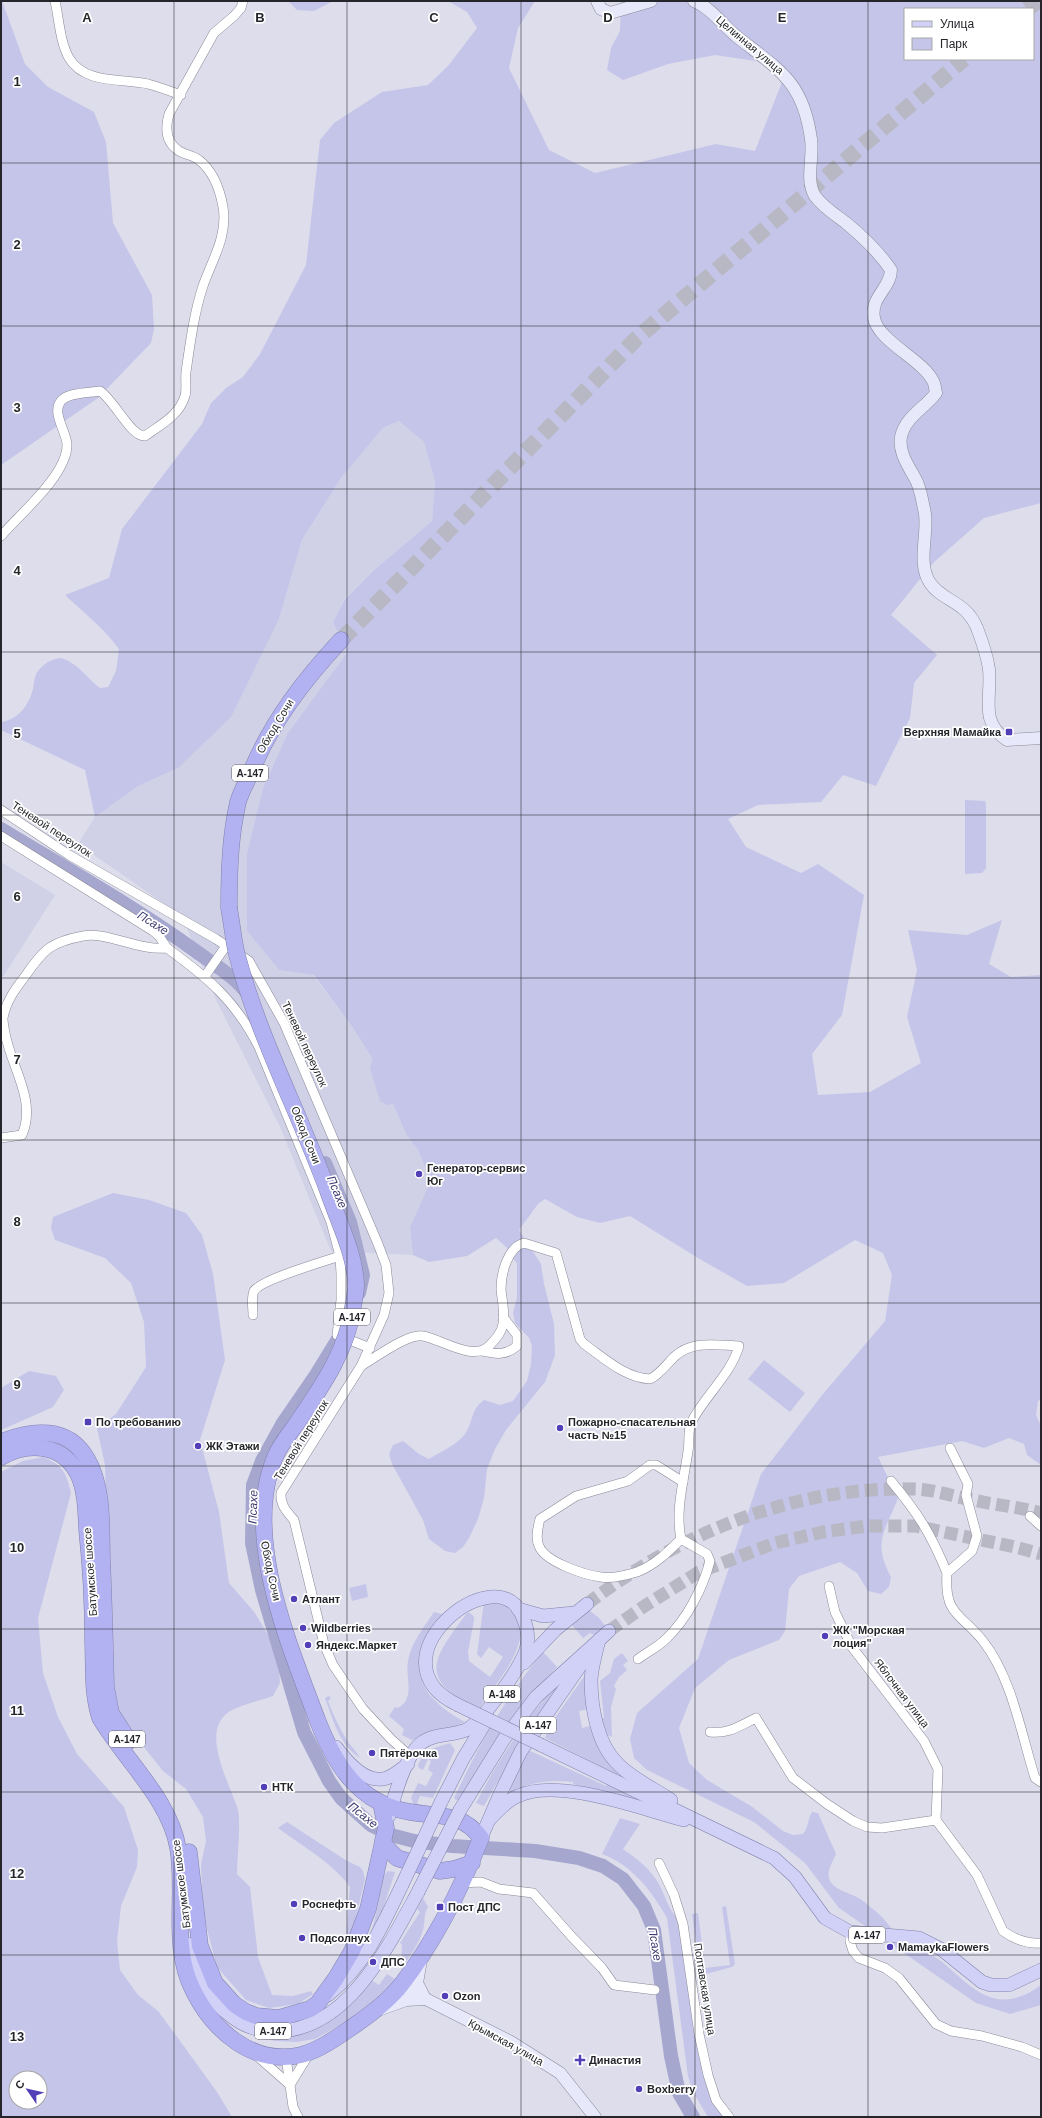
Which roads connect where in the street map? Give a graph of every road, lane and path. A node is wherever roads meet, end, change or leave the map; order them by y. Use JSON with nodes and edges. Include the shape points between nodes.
{"nodes":[{"id":1,"x":55,"y":1,"type":"edge"},
{"id":2,"x":243,"y":1,"type":"edge"},
{"id":3,"x":598,"y":1,"type":"edge"},
{"id":4,"x":651,"y":1,"type":"edge"},
{"id":5,"x":694,"y":1,"type":"edge"},
{"id":6,"x":181,"y":95,"type":"junction"},
{"id":7,"x":1,"y":536,"type":"edge"},
{"id":8,"x":341,"y":640,"type":"tunnel mouth"},
{"id":9,"x":1041,"y":738,"type":"edge"},
{"id":10,"x":1,"y":810,"type":"edge"},
{"id":11,"x":1,"y":836,"type":"edge"},
{"id":12,"x":226,"y":946,"type":"junction"},
{"id":13,"x":167,"y":948,"type":"junction"},
{"id":14,"x":204,"y":976,"type":"junction"},
{"id":15,"x":1,"y":1138,"type":"edge"},
{"id":16,"x":340,"y":1256,"type":"junction"},
{"id":17,"x":254,"y":1315,"type":"dead end"},
{"id":18,"x":503,"y":1316,"type":"junction"},
{"id":19,"x":370,"y":1348,"type":"junction"},
{"id":20,"x":482,"y":1351,"type":"junction"},
{"id":21,"x":361,"y":1366,"type":"junction"},
{"id":22,"x":1,"y":1442,"type":"edge"},
{"id":23,"x":950,"y":1448,"type":"dead end"},
{"id":24,"x":1,"y":1457,"type":"edge"},
{"id":25,"x":892,"y":1481,"type":"dead end"},
{"id":26,"x":683,"y":1482,"type":"junction"},
{"id":27,"x":1030,"y":1516,"type":"dead end"},
{"id":28,"x":1041,"y":1526,"type":"edge"},
{"id":29,"x":681,"y":1539,"type":"junction"},
{"id":30,"x":947,"y":1573,"type":"junction"},
{"id":31,"x":829,"y":1586,"type":"dead end"},
{"id":32,"x":587,"y":1604,"type":"tunnel mouth"},
{"id":33,"x":518,"y":1609,"type":"junction"},
{"id":34,"x":574,"y":1613,"type":"junction"},
{"id":35,"x":604,"y":1636,"type":"junction"},
{"id":36,"x":638,"y":1659,"type":"dead end"},
{"id":37,"x":510,"y":1680,"type":"junction"},
{"id":38,"x":317,"y":1719,"type":"junction"},
{"id":39,"x":710,"y":1732,"type":"dead end"},
{"id":40,"x":409,"y":1760,"type":"junction"},
{"id":41,"x":1041,"y":1782,"type":"edge"},
{"id":42,"x":386,"y":1805,"type":"junction"},
{"id":43,"x":410,"y":1812,"type":"junction"},
{"id":44,"x":490,"y":1819,"type":"junction"},
{"id":45,"x":936,"y":1820,"type":"junction"},
{"id":46,"x":715,"y":1829,"type":"junction"},
{"id":47,"x":385,"y":1834,"type":"junction"},
{"id":48,"x":482,"y":1838,"type":"junction"},
{"id":49,"x":472,"y":1863,"type":"junction"},
{"id":50,"x":659,"y":1863,"type":"dead end"},
{"id":51,"x":180,"y":1865,"type":"junction"},
{"id":52,"x":440,"y":1871,"type":"junction"},
{"id":53,"x":402,"y":1885,"type":"joint"},
{"id":54,"x":458,"y":1889,"type":"junction"},
{"id":55,"x":418,"y":1892,"type":"joint"},
{"id":56,"x":850,"y":1932,"type":"junction"},
{"id":57,"x":1041,"y":1943,"type":"edge"},
{"id":58,"x":423,"y":1953,"type":"junction"},
{"id":59,"x":1041,"y":1970,"type":"edge"},
{"id":60,"x":400,"y":1986,"type":"junction"},
{"id":61,"x":655,"y":1990,"type":"dead end"},
{"id":62,"x":425,"y":1999,"type":"junction"},
{"id":63,"x":318,"y":2003,"type":"junction"},
{"id":64,"x":370,"y":2014,"type":"junction"},
{"id":65,"x":252,"y":2051,"type":"junction"},
{"id":66,"x":310,"y":2051,"type":"junction"},
{"id":67,"x":1041,"y":2055,"type":"edge"},
{"id":68,"x":286,"y":2057,"type":"junction"},
{"id":69,"x":290,"y":2085,"type":"junction"},
{"id":70,"x":298,"y":2117,"type":"edge"},
{"id":71,"x":595,"y":2117,"type":"edge"},
{"id":72,"x":729,"y":2117,"type":"edge"}],
"edges":[{"from":1,"to":6,"type":"street","via":[[69,58],[82,71],[100,79],[148,84]]},
{"from":2,"to":6,"type":"street","via":[[234,16],[214,33]]},
{"from":3,"to":4,"type":"street","via":[[601,9],[610,13]]},
{"from":5,"to":9,"type":"street","name":"Целинная улица","via":[[703,5],[736,36],[783,73],[797,90],[811,139],[810,177],[815,195],[875,250],[891,270],[889,279],[877,297],[873,309],[874,320],[880,331],[926,371],[933,380],[936,393],[928,404],[915,412],[901,436],[906,464],[917,483],[925,516],[926,575],[940,592],[966,610],[977,628],[989,669],[989,711],[994,730],[1007,740]]},
{"from":6,"to":7,"type":"street","via":[[169,114],[165,128],[170,142],[179,152],[198,159],[212,174],[223,208],[222,235],[216,258],[203,286],[196,315],[186,373],[185,396],[175,415],[145,436],[134,433],[106,395],[100,391],[66,397],[58,406],[67,445],[64,462],[53,480]]},
{"from":8,"to":38,"type":"highway","name":"Обход Сочи","number":"А-147","bridge":true,"via":[[304,682],[268,734],[242,794],[233,829],[230,859],[229,908],[237,953],[267,1043],[316,1159],[352,1259],[356,1286],[350,1326],[341,1352],[277,1454],[268,1477],[264,1504],[264,1541],[274,1590],[292,1652]]},
{"from":10,"to":12,"type":"street","name":"Теневой переулок","via":[[75,859]]},
{"from":11,"to":13,"type":"street","via":[[153,931]]},
{"from":12,"to":14,"type":"street"},
{"from":12,"to":19,"type":"street","name":"Теневой переулок","via":[[249,961],[284,1023],[386,1265],[389,1292],[384,1315]]},
{"from":13,"to":14,"type":"street"},
{"from":13,"to":15,"type":"street","via":[[149,949],[85,935],[57,942],[40,954],[7,1004],[3,1019],[7,1043],[27,1106],[26,1126],[22,1135]]},
{"from":14,"to":16,"type":"street","via":[[234,1006],[249,1026],[331,1222]]},
{"from":16,"to":17,"type":"street","via":[[281,1276],[256,1288],[253,1293]]},
{"from":16,"to":19,"type":"street","via":[[341,1300],[337,1335]]},
{"from":18,"to":20,"type":"street","via":[[502,1328]]},
{"from":18,"to":20,"type":"street","name":"Теневой переулок","via":[[517,1335],[517,1346],[500,1354]]},
{"from":18,"to":26,"type":"street","via":[[501,1287],[504,1272],[513,1249],[524,1243],[556,1253],[580,1339],[623,1371],[650,1379],[680,1351],[688,1347],[739,1346],[691,1422]]},
{"from":19,"to":21,"type":"street","name":"Теневой переулок"},
{"from":20,"to":21,"type":"street","name":"Теневой переулок","via":[[473,1352],[423,1336],[413,1336]]},
{"from":21,"to":40,"type":"street","name":"Теневой переулок","via":[[280,1500],[294,1520],[324,1644],[333,1665],[362,1709]]},
{"from":22,"to":63,"type":"highway","name":"Батумское шоссе","number":"А-147","via":[[40,1432],[65,1438],[78,1447],[93,1471],[100,1511],[108,1700],[111,1713],[168,1798],[184,1827],[200,1946],[215,1983],[234,2004],[256,2016],[279,2018],[310,2009]]},
{"from":23,"to":30,"type":"street","via":[[968,1484],[966,1495],[977,1536],[972,1551]]},
{"from":24,"to":51,"type":"highway","name":"Батумское шоссе","number":"А-147","via":[[18,1449],[36,1446],[46,1448],[63,1456],[79,1476],[85,1506],[91,1575],[93,1680],[96,1706],[106,1727],[168,1817],[178,1848]]},
{"from":25,"to":30,"type":"street","via":[[918,1514],[934,1541]]},
{"from":26,"to":29,"type":"street","via":[[678,1516]]},
{"from":26,"to":29,"type":"street","via":[[656,1465],[650,1465],[628,1481],[576,1496],[540,1519],[537,1532],[538,1546],[544,1554],[576,1570],[601,1578],[620,1576],[643,1569],[668,1553]]},
{"from":27,"to":28,"type":"street"},
{"from":29,"to":36,"type":"street","via":[[707,1554],[710,1561],[704,1582],[666,1639]]},
{"from":30,"to":41,"type":"street","via":[[946,1591],[954,1612],[983,1641],[1006,1681],[1035,1778]]},
{"from":31,"to":45,"type":"street","name":"Яблочная улица","via":[[835,1612],[852,1647],[924,1741],[938,1769]]},
{"from":32,"to":34,"type":"main road","number":"А-148"},
{"from":33,"to":34,"type":"main road","via":[[543,1616]]},
{"from":33,"to":37,"type":"main road","via":[[528,1631],[528,1647]]},
{"from":33,"to":46,"type":"main road","number":"А-147","bridge":true,"via":[[505,1599],[480,1598],[463,1605],[446,1621],[434,1636],[427,1651],[425,1664],[428,1679],[436,1691],[458,1705]]},
{"from":34,"to":37,"type":"main road","number":"А-148","via":[[550,1635]]},
{"from":35,"to":44,"type":"main road","number":"А-147","via":[[521,1750]]},
{"from":35,"to":46,"type":"main road","via":[[591,1678],[598,1727],[610,1754],[619,1766]]},
{"from":35,"to":55,"type":"main road","number":"А-148","bridge":true,"via":[[536,1697],[504,1739],[460,1810]]},
{"from":37,"to":40,"type":"main road","via":[[472,1727],[427,1740]]},
{"from":37,"to":53,"type":"main road","number":"А-148","bridge":true,"via":[[463,1759]]},
{"from":38,"to":40,"type":"main road","via":[[345,1759],[364,1775],[387,1778]]},
{"from":38,"to":42,"type":"highway","name":"Обход Сочи","number":"А-147","via":[[328,1747],[345,1775]]},
{"from":39,"to":45,"type":"street","via":[[722,1734],[756,1718],[793,1778],[827,1804],[867,1827],[882,1828]]},
{"from":40,"to":42,"type":"main road"},
{"from":42,"to":43,"type":"highway","number":"А-147"},
{"from":42,"to":47,"type":"highway","number":"А-147"},
{"from":43,"to":47,"type":"highway"},
{"from":43,"to":48,"type":"highway","number":"А-147","via":[[428,1813],[468,1823]]},
{"from":44,"to":46,"type":"main road","number":"А-147","via":[[517,1796],[546,1790],[570,1791]]},
{"from":44,"to":48,"type":"main road","number":"А-147"},
{"from":45,"to":57,"type":"street","via":[[977,1875],[1003,1930],[1026,1942]]},
{"from":46,"to":56,"type":"main road","number":"А-147","via":[[774,1858],[795,1877],[825,1918]]},
{"from":47,"to":52,"type":"highway","number":"А-147","via":[[385,1846],[397,1858]]},
{"from":47,"to":63,"type":"highway","number":"А-147","via":[[361,1932],[340,1972]]},
{"from":48,"to":49,"type":"highway","number":"А-147"},
{"from":49,"to":52,"type":"highway","number":"А-147"},
{"from":49,"to":54,"type":"highway","number":"А-147"},
{"from":50,"to":72,"type":"street","name":"Полтавская улица","via":[[674,1895],[683,1924],[699,2034],[708,2075],[716,2100]]},
{"from":51,"to":55,"type":"main road","name":"Батумское шоссе","number":"А-147","via":[[190,1956],[204,1988],[215,2004],[241,2024],[269,2031],[287,2031],[307,2025],[341,2005],[374,1966]]},
{"from":51,"to":65,"type":"highway","number":"А-147","via":[[182,1950],[193,1990],[220,2028],[232,2040]]},
{"from":52,"to":54,"type":"highway"},
{"from":53,"to":63,"type":"main road","name":"Батумское шоссе","number":"А-147","via":[[375,1940],[354,1972]]},
{"from":54,"to":58,"type":"highway","number":"А-147"},
{"from":54,"to":61,"type":"street","via":[[481,1882],[499,1889],[533,1893],[602,1968],[614,1985]]},
{"from":56,"to":59,"type":"main road","number":"А-147","via":[[919,1938],[941,1949],[982,1982],[991,1985],[1009,1985]]},
{"from":56,"to":67,"type":"street","via":[[853,1951],[859,1958],[885,1968],[899,1978],[936,2024],[951,2031],[982,2036]]},
{"from":58,"to":60,"type":"highway","number":"А-147"},
{"from":58,"to":62,"type":"street","via":[[417,1983]]},
{"from":60,"to":62,"type":"street","name":"Крымская улица"},
{"from":60,"to":64,"type":"highway","number":"А-147"},
{"from":62,"to":64,"type":"street","via":[[397,2002]]},
{"from":62,"to":71,"type":"street","name":"Крымская улица","via":[[511,2042],[560,2072]]},
{"from":64,"to":66,"type":"highway","number":"А-147","via":[[341,2035]]},
{"from":65,"to":68,"type":"highway","number":"А-147"},
{"from":65,"to":69,"type":"street"},
{"from":66,"to":68,"type":"highway","number":"А-147"},
{"from":66,"to":69,"type":"street"},
{"from":68,"to":69,"type":"street"},
{"from":69,"to":70,"type":"street","via":[[293,2107]]}]}
